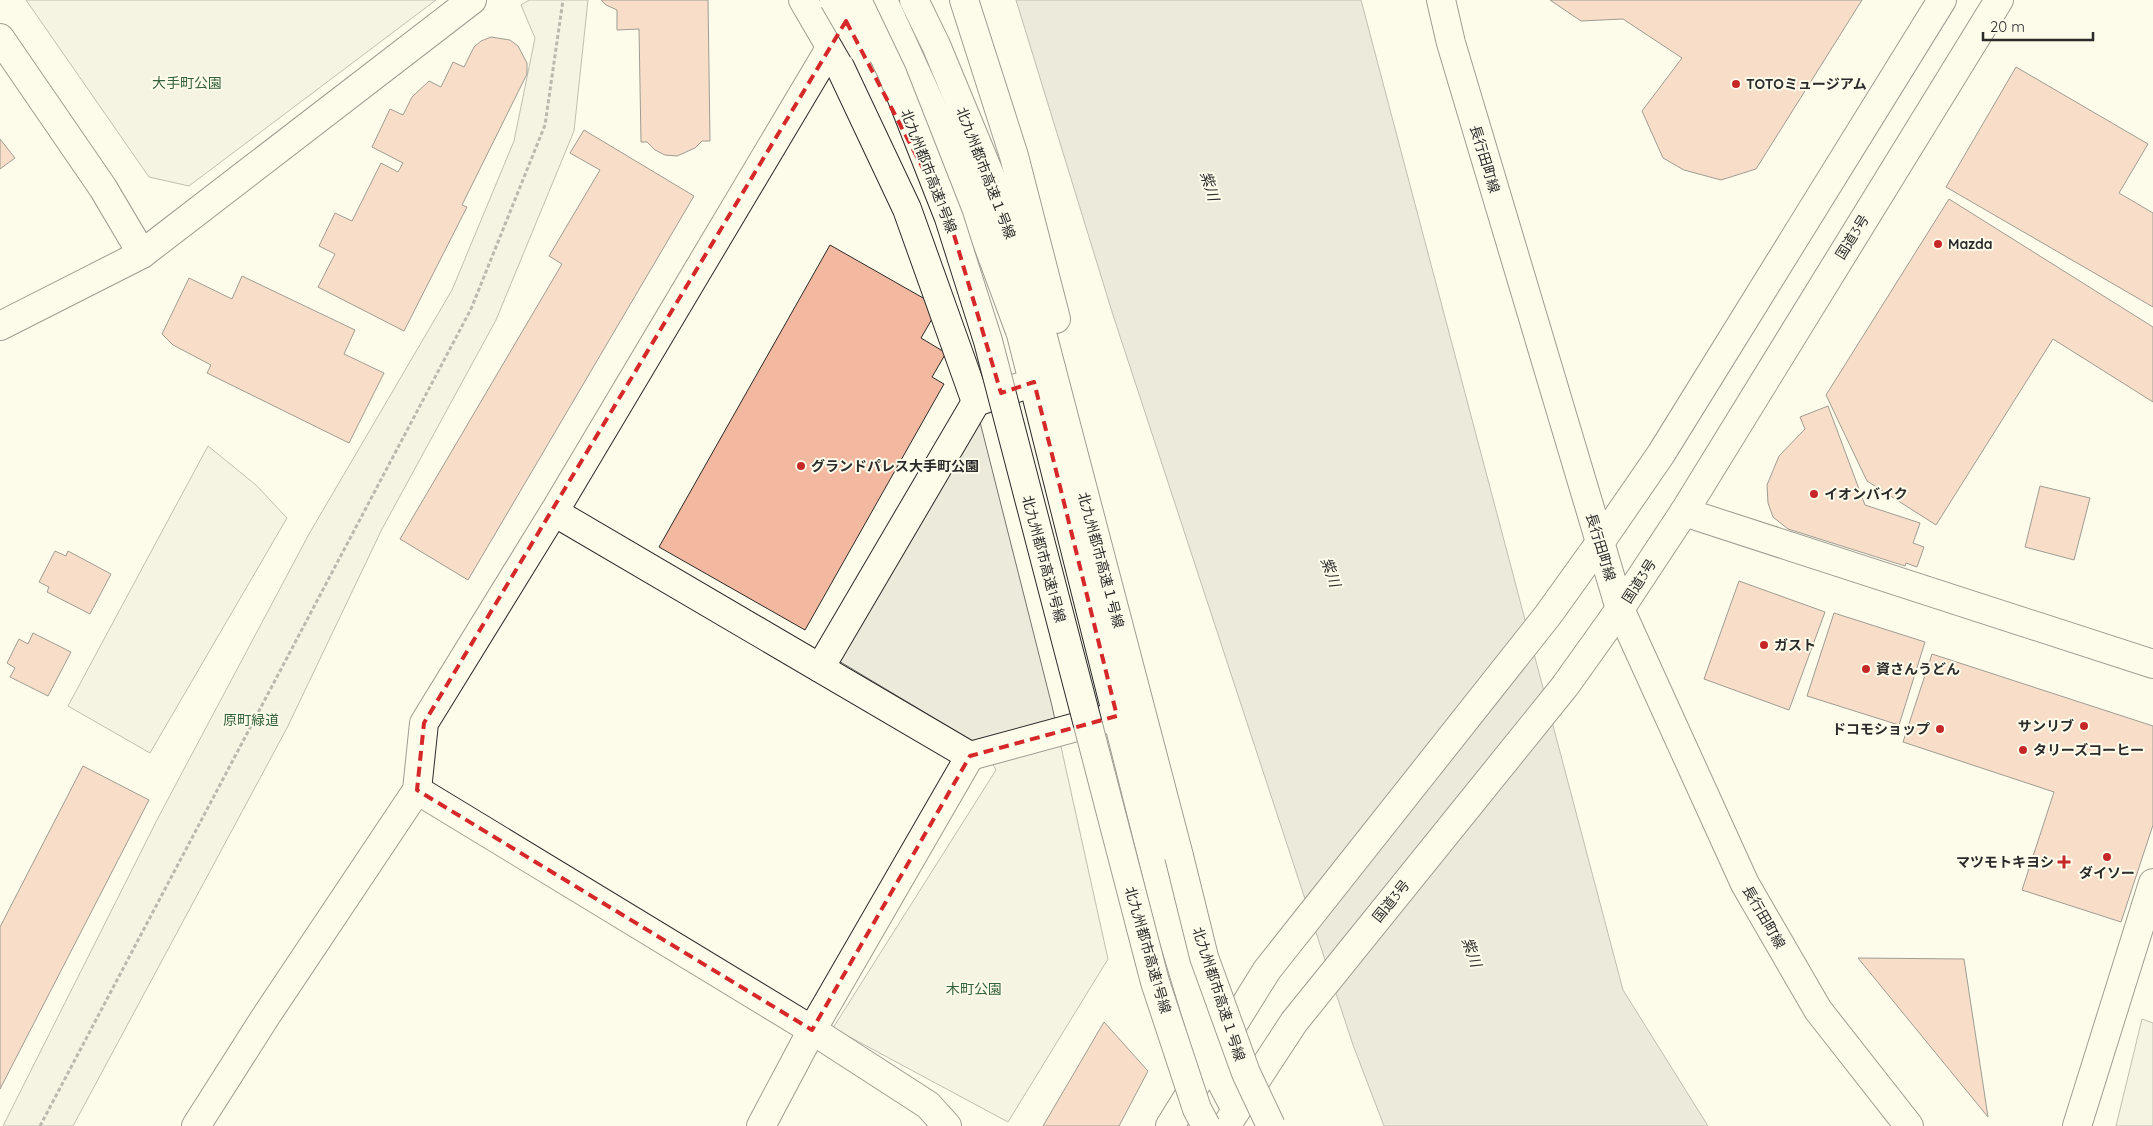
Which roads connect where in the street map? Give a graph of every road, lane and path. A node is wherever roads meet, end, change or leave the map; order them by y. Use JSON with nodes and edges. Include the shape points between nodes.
{"nodes":[{"id":1,"x":472,"y":0,"type":"edge"},
{"id":2,"x":563,"y":0,"type":"edge"},
{"id":3,"x":803,"y":0,"type":"edge"},
{"id":4,"x":834,"y":0,"type":"edge"},
{"id":5,"x":858,"y":0,"type":"edge"},
{"id":6,"x":883,"y":0,"type":"edge"},
{"id":7,"x":914,"y":0,"type":"edge"},
{"id":8,"x":964,"y":0,"type":"edge"},
{"id":9,"x":1441,"y":0,"type":"edge"},
{"id":10,"x":1942,"y":0,"type":"edge"},
{"id":11,"x":1999,"y":0,"type":"edge"},
{"id":12,"x":0,"y":38,"type":"edge"},
{"id":13,"x":830,"y":48,"type":"junction"},
{"id":14,"x":949,"y":218,"type":"junction"},
{"id":15,"x":142,"y":254,"type":"junction"},
{"id":16,"x":0,"y":326,"type":"edge"},
{"id":17,"x":1034,"y":382,"type":"junction"},
{"id":18,"x":976,"y":402,"type":"junction"},
{"id":19,"x":554,"y":512,"type":"junction"},
{"id":20,"x":1684,"y":512,"type":"junction"},
{"id":21,"x":1599,"y":544,"type":"junction"},
{"id":22,"x":1620,"y":609,"type":"junction"},
{"id":23,"x":2153,"y":664,"type":"edge"},
{"id":24,"x":820,"y":668,"type":"junction"},
{"id":25,"x":1117,"y":716,"type":"junction"},
{"id":26,"x":970,"y":756,"type":"junction"},
{"id":27,"x":417,"y":790,"type":"junction"},
{"id":28,"x":1179,"y":856,"type":"junction"},
{"id":29,"x":2153,"y":883,"type":"edge"},
{"id":30,"x":812,"y":1030,"type":"junction"},
{"id":31,"x":1210,"y":1060,"type":"junction"},
{"id":32,"x":1231,"y":1118,"type":"edge"},
{"id":33,"x":40,"y":1126,"type":"edge"},
{"id":34,"x":196,"y":1126,"type":"edge"},
{"id":35,"x":761,"y":1126,"type":"edge"},
{"id":36,"x":947,"y":1126,"type":"edge"},
{"id":37,"x":1170,"y":1126,"type":"edge"},
{"id":38,"x":1206,"y":1126,"type":"edge"},
{"id":39,"x":1272,"y":1126,"type":"edge"},
{"id":40,"x":1909,"y":1126,"type":"edge"},
{"id":41,"x":2077,"y":1126,"type":"edge"}],
"edges":[{"from":1,"to":15,"type":"main road"},
{"from":2,"to":33,"type":"path","via":[[545,125],[471,309]]},
{"from":3,"to":13,"type":"main road"},
{"from":4,"to":14,"type":"main road","bridge":true,"via":[[875,70]]},
{"from":5,"to":13,"type":"main road"},
{"from":5,"to":14,"type":"main road","name":"北九州都市高速1号線","bridge":true,"via":[[892,74]]},
{"from":6,"to":17,"type":"main road","via":[[960,169],[1021,334]]},
{"from":7,"to":28,"type":"main road","name":"北九州都市高速１号線","via":[[992,180],[1038,318]]},
{"from":8,"to":28,"type":"main road","via":[[1014,156],[1053,309],[1149,699]]},
{"from":9,"to":21,"type":"main road","name":"長行田町線"},
{"from":10,"to":21,"type":"main road","via":[[1660,454]]},
{"from":11,"to":20,"type":"main road","name":"国道3号"},
{"from":12,"to":15,"type":"main road","via":[[103,188]]},
{"from":13,"to":18,"type":"main road","via":[[907,209]]},
{"from":13,"to":19,"type":"main road"},
{"from":14,"to":38,"type":"main road","name":"北九州都市高速1号線","bridge":true,"via":[[988,341],[1155,982]]},
{"from":15,"to":16,"type":"main road"},
{"from":17,"to":18,"type":"main road"},
{"from":17,"to":25,"type":"main road"},
{"from":18,"to":24,"type":"main road"},
{"from":19,"to":24,"type":"main road"},
{"from":19,"to":27,"type":"main road","via":[[424,722]]},
{"from":20,"to":22,"type":"main road","name":"国道3号"},
{"from":20,"to":23,"type":"main road"},
{"from":21,"to":22,"type":"main road","name":"長行田町線"},
{"from":21,"to":31,"type":"main road","via":[[1548,615],[1267,970]]},
{"from":22,"to":32,"type":"main road","name":"国道3号","via":[[1565,686],[1294,1022]]},
{"from":22,"to":40,"type":"main road","name":"長行田町線","via":[[1745,884],[1818,1010]]},
{"from":24,"to":26,"type":"main road"},
{"from":25,"to":26,"type":"main road"},
{"from":25,"to":31,"type":"main road","via":[[1171,932]]},
{"from":26,"to":30,"type":"main road"},
{"from":27,"to":30,"type":"main road"},
{"from":27,"to":34,"type":"main road"},
{"from":28,"to":39,"type":"main road","name":"北九州都市高速１号線","bridge":true,"via":[[1204,957],[1246,1073]]},
{"from":29,"to":41,"type":"main road"},
{"from":30,"to":35,"type":"main road"},
{"from":30,"to":36,"type":"main road","via":[[928,1105]]},
{"from":31,"to":32,"type":"main road"},
{"from":31,"to":37,"type":"main road"}]}
